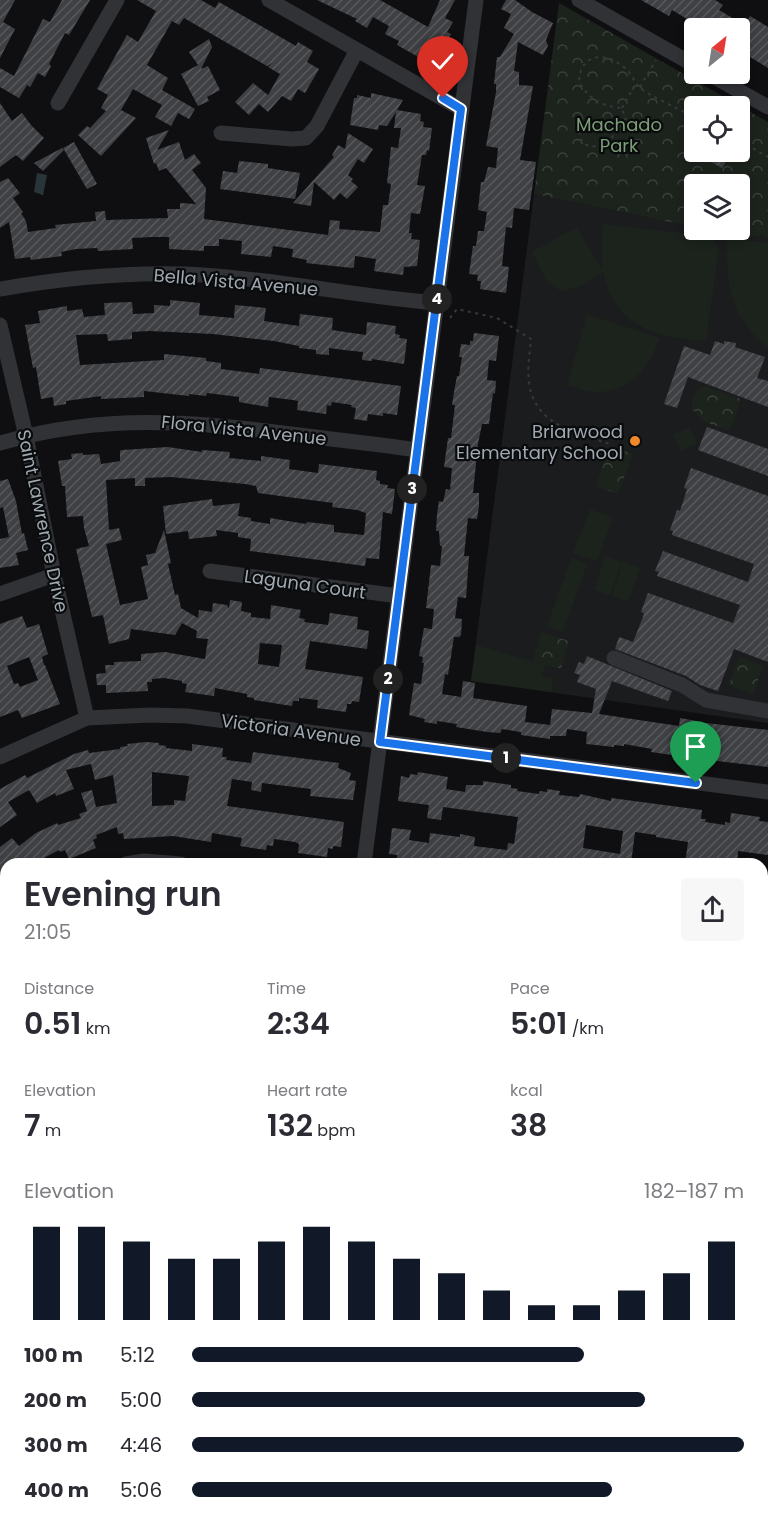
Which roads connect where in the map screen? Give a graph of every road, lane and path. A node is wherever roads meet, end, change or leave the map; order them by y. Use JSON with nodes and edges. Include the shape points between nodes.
{"nodes":[{"id":1,"x":117,"y":0,"type":"edge"},
{"id":2,"x":269,"y":0,"type":"edge"},
{"id":3,"x":476,"y":0,"type":"edge"},
{"id":4,"x":579,"y":0,"type":"edge"},
{"id":5,"x":357,"y":50,"type":"junction"},
{"id":6,"x":684,"y":59,"type":"edge"},
{"id":7,"x":656,"y":60,"type":"dead end"},
{"id":8,"x":636,"y":83,"type":"junction"},
{"id":9,"x":727,"y":84,"type":"edge"},
{"id":10,"x":640,"y":87,"type":"junction"},
{"id":11,"x":58,"y":103,"type":"dead end"},
{"id":12,"x":768,"y":107,"type":"edge"},
{"id":13,"x":622,"y":108,"type":"junction"},
{"id":14,"x":461,"y":109,"type":"junction"},
{"id":15,"x":684,"y":111,"type":"edge"},
{"id":16,"x":583,"y":117,"type":"dead end"},
{"id":17,"x":221,"y":133,"type":"dead end"},
{"id":18,"x":750,"y":147,"type":"edge"},
{"id":19,"x":768,"y":157,"type":"edge"},
{"id":20,"x":0,"y":289,"type":"edge"},
{"id":21,"x":436,"y":303,"type":"junction"},
{"id":22,"x":447,"y":318,"type":"dead end"},
{"id":23,"x":0,"y":325,"type":"edge"},
{"id":24,"x":26,"y":436,"type":"junction"},
{"id":25,"x":0,"y":443,"type":"edge"},
{"id":26,"x":613,"y":445,"type":"dead end"},
{"id":27,"x":417,"y":450,"type":"junction"},
{"id":28,"x":210,"y":571,"type":"dead end"},
{"id":29,"x":54,"y":575,"type":"junction"},
{"id":30,"x":0,"y":594,"type":"edge"},
{"id":31,"x":399,"y":597,"type":"junction"},
{"id":32,"x":614,"y":658,"type":"dead end"},
{"id":33,"x":768,"y":711,"type":"edge"},
{"id":34,"x":87,"y":718,"type":"junction"},
{"id":35,"x":380,"y":742,"type":"junction"},
{"id":36,"x":0,"y":757,"type":"edge"},
{"id":37,"x":768,"y":792,"type":"edge"},
{"id":38,"x":365,"y":858,"type":"edge"}],
"edges":[{"from":1,"to":11,"type":"street"},
{"from":2,"to":5,"type":"street"},
{"from":3,"to":14,"type":"street"},
{"from":4,"to":6,"type":"street"},
{"from":5,"to":14,"type":"street"},
{"from":5,"to":17,"type":"street","via":[[317,126],[306,138]]},
{"from":7,"to":10,"type":"path"},
{"from":8,"to":10,"type":"path"},
{"from":8,"to":13,"type":"path"},
{"from":8,"to":13,"type":"path","via":[[628,71],[610,59],[589,59],[582,65],[579,82],[585,92],[604,105]]},
{"from":9,"to":12,"type":"street"},
{"from":10,"to":15,"type":"path"},
{"from":13,"to":16,"type":"path","via":[[626,121],[609,143],[585,144],[579,132]]},
{"from":14,"to":21,"type":"street"},
{"from":18,"to":19,"type":"path"},
{"from":20,"to":21,"type":"street","name":"Bella Vista Avenue","via":[[96,275],[188,274]]},
{"from":21,"to":27,"type":"street"},
{"from":22,"to":26,"type":"path","via":[[457,309],[497,318],[531,339],[528,380],[542,412],[560,426]]},
{"from":23,"to":24,"type":"street","name":"Saint Lawrence Drive"},
{"from":24,"to":25,"type":"street","name":"Flora Vista Avenue"},
{"from":24,"to":27,"type":"street","name":"Flora Vista Avenue","via":[[92,424],[200,423]]},
{"from":24,"to":29,"type":"street","name":"Saint Lawrence Drive"},
{"from":27,"to":31,"type":"street"},
{"from":28,"to":31,"type":"street","name":"Laguna Court"},
{"from":29,"to":30,"type":"street"},
{"from":29,"to":34,"type":"street","name":"Saint Lawrence Drive"},
{"from":31,"to":35,"type":"street"},
{"from":32,"to":33,"type":"street","via":[[682,685],[706,700]]},
{"from":34,"to":35,"type":"street","name":"Victoria Avenue","via":[[187,716]]},
{"from":34,"to":36,"type":"street","name":"Victoria Avenue"},
{"from":35,"to":37,"type":"street","name":"Victoria Avenue"},
{"from":35,"to":38,"type":"street"}]}
